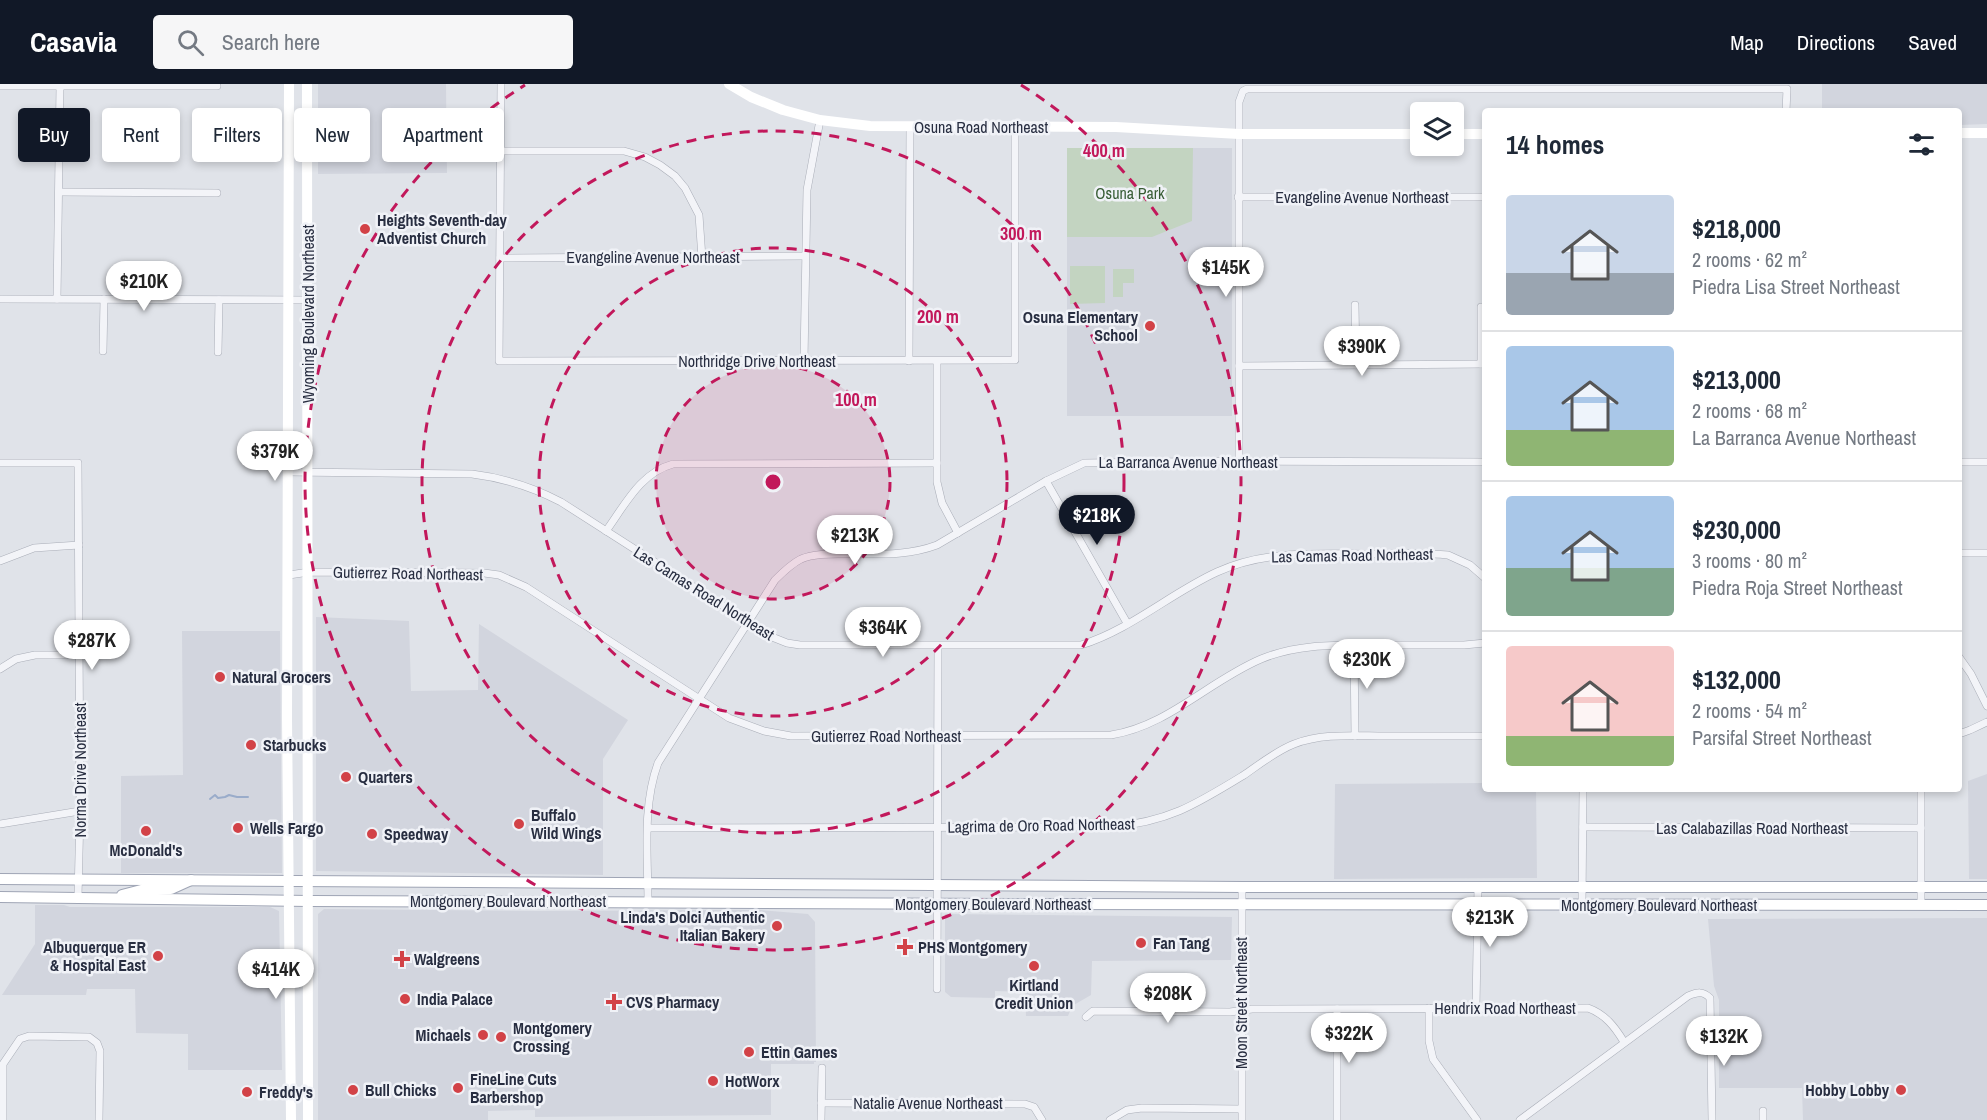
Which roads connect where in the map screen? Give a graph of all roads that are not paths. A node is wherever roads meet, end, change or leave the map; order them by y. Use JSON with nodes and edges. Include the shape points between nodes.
{"nodes":[{"id":1,"x":289,"y":84,"type":"edge"},
{"id":2,"x":308,"y":84,"type":"edge"},
{"id":3,"x":501,"y":84,"type":"edge"},
{"id":4,"x":729,"y":84,"type":"edge"},
{"id":5,"x":0,"y":86,"type":"edge"},
{"id":6,"x":60,"y":86,"type":"junction"},
{"id":7,"x":217,"y":86,"type":"dead end"},
{"id":8,"x":501,"y":108,"type":"edge"},
{"id":9,"x":1786,"y":108,"type":"edge"},
{"id":10,"x":820,"y":120,"type":"junction"},
{"id":11,"x":910,"y":126,"type":"junction"},
{"id":12,"x":1015,"y":127,"type":"junction"},
{"id":13,"x":1239,"y":134,"type":"junction"},
{"id":14,"x":1410,"y":134,"type":"edge"},
{"id":15,"x":1464,"y":134,"type":"edge"},
{"id":16,"x":1482,"y":134,"type":"edge"},
{"id":17,"x":1962,"y":134,"type":"edge"},
{"id":18,"x":1987,"y":134,"type":"edge"},
{"id":19,"x":504,"y":151,"type":"edge"},
{"id":20,"x":501,"y":162,"type":"edge"},
{"id":21,"x":59,"y":192,"type":"junction"},
{"id":22,"x":217,"y":193,"type":"dead end"},
{"id":23,"x":1238,"y":196,"type":"junction"},
{"id":24,"x":1482,"y":197,"type":"edge"},
{"id":25,"x":806,"y":256,"type":"junction"},
{"id":26,"x":500,"y":258,"type":"junction"},
{"id":27,"x":702,"y":258,"type":"junction"},
{"id":28,"x":0,"y":299,"type":"edge"},
{"id":29,"x":57,"y":299,"type":"junction"},
{"id":30,"x":104,"y":299,"type":"junction"},
{"id":31,"x":219,"y":300,"type":"junction"},
{"id":32,"x":288,"y":300,"type":"junction"},
{"id":33,"x":307,"y":300,"type":"junction"},
{"id":34,"x":1355,"y":305,"type":"dead end"},
{"id":35,"x":1481,"y":307,"type":"dead end"},
{"id":36,"x":1482,"y":336,"type":"edge"},
{"id":37,"x":104,"y":351,"type":"dead end"},
{"id":38,"x":218,"y":352,"type":"dead end"},
{"id":39,"x":804,"y":361,"type":"junction"},
{"id":40,"x":909,"y":361,"type":"junction"},
{"id":41,"x":937,"y":361,"type":"junction"},
{"id":42,"x":1356,"y":364,"type":"junction"},
{"id":43,"x":1482,"y":364,"type":"edge"},
{"id":44,"x":1239,"y":366,"type":"junction"},
{"id":45,"x":1239,"y":462,"type":"junction"},
{"id":46,"x":1482,"y":462,"type":"edge"},
{"id":47,"x":1962,"y":462,"type":"edge"},
{"id":48,"x":1987,"y":462,"type":"edge"},
{"id":49,"x":0,"y":463,"type":"edge"},
{"id":50,"x":937,"y":463,"type":"junction"},
{"id":51,"x":289,"y":472,"type":"junction"},
{"id":52,"x":307,"y":472,"type":"junction"},
{"id":53,"x":1046,"y":481,"type":"junction"},
{"id":54,"x":606,"y":531,"type":"junction"},
{"id":55,"x":958,"y":533,"type":"junction"},
{"id":56,"x":79,"y":544,"type":"junction"},
{"id":57,"x":1962,"y":553,"type":"edge"},
{"id":58,"x":1987,"y":553,"type":"edge"},
{"id":59,"x":0,"y":561,"type":"edge"},
{"id":60,"x":309,"y":572,"type":"junction"},
{"id":61,"x":289,"y":575,"type":"junction"},
{"id":62,"x":1482,"y":575,"type":"edge"},
{"id":63,"x":748,"y":622,"type":"junction"},
{"id":64,"x":1127,"y":623,"type":"junction"},
{"id":65,"x":1482,"y":643,"type":"edge"},
{"id":66,"x":1354,"y":645,"type":"junction"},
{"id":67,"x":938,"y":646,"type":"junction"},
{"id":68,"x":79,"y":655,"type":"junction"},
{"id":69,"x":1962,"y":661,"type":"edge"},
{"id":70,"x":0,"y":669,"type":"edge"},
{"id":71,"x":698,"y":699,"type":"junction"},
{"id":72,"x":1987,"y":706,"type":"edge"},
{"id":73,"x":1987,"y":722,"type":"edge"},
{"id":74,"x":1962,"y":733,"type":"edge"},
{"id":75,"x":937,"y":736,"type":"junction"},
{"id":76,"x":1354,"y":736,"type":"junction"},
{"id":77,"x":1482,"y":736,"type":"edge"},
{"id":78,"x":1583,"y":792,"type":"edge"},
{"id":79,"x":1921,"y":792,"type":"edge"},
{"id":80,"x":80,"y":812,"type":"junction"},
{"id":81,"x":0,"y":824,"type":"edge"},
{"id":82,"x":1582,"y":827,"type":"junction"},
{"id":83,"x":648,"y":828,"type":"junction"},
{"id":84,"x":937,"y":828,"type":"junction"},
{"id":85,"x":1921,"y":828,"type":"junction"},
{"id":86,"x":0,"y":879,"type":"edge"},
{"id":87,"x":79,"y":880,"type":"junction"},
{"id":88,"x":192,"y":880,"type":"junction"},
{"id":89,"x":288,"y":880,"type":"junction"},
{"id":90,"x":309,"y":880,"type":"junction"},
{"id":91,"x":648,"y":883,"type":"junction"},
{"id":92,"x":937,"y":885,"type":"junction"},
{"id":93,"x":1582,"y":886,"type":"junction"},
{"id":94,"x":1242,"y":887,"type":"junction"},
{"id":95,"x":1478,"y":887,"type":"junction"},
{"id":96,"x":1921,"y":887,"type":"junction"},
{"id":97,"x":1987,"y":887,"type":"edge"},
{"id":98,"x":0,"y":897,"type":"edge"},
{"id":99,"x":78,"y":897,"type":"junction"},
{"id":100,"x":107,"y":898,"type":"junction"},
{"id":101,"x":289,"y":900,"type":"junction"},
{"id":102,"x":309,"y":901,"type":"junction"},
{"id":103,"x":648,"y":902,"type":"junction"},
{"id":104,"x":937,"y":903,"type":"junction"},
{"id":105,"x":1921,"y":904,"type":"junction"},
{"id":106,"x":1242,"y":905,"type":"junction"},
{"id":107,"x":1477,"y":905,"type":"junction"},
{"id":108,"x":1582,"y":905,"type":"junction"},
{"id":109,"x":1987,"y":905,"type":"edge"},
{"id":110,"x":937,"y":989,"type":"dead end"},
{"id":111,"x":1430,"y":1008,"type":"junction"},
{"id":112,"x":1476,"y":1008,"type":"junction"},
{"id":113,"x":1337,"y":1009,"type":"junction"},
{"id":114,"x":1241,"y":1010,"type":"junction"},
{"id":115,"x":1086,"y":1017,"type":"dead end"},
{"id":116,"x":1624,"y":1042,"type":"junction"},
{"id":117,"x":822,"y":1068,"type":"dead end"},
{"id":118,"x":822,"y":1103,"type":"junction"},
{"id":119,"x":1241,"y":1109,"type":"junction"},
{"id":120,"x":1763,"y":1111,"type":"dead end"},
{"id":121,"x":3,"y":1120,"type":"edge"},
{"id":122,"x":99,"y":1120,"type":"edge"},
{"id":123,"x":291,"y":1120,"type":"edge"},
{"id":124,"x":308,"y":1120,"type":"edge"},
{"id":125,"x":821,"y":1120,"type":"edge"},
{"id":126,"x":1042,"y":1120,"type":"edge"},
{"id":127,"x":1110,"y":1120,"type":"edge"},
{"id":128,"x":1242,"y":1120,"type":"edge"},
{"id":129,"x":1337,"y":1120,"type":"edge"},
{"id":130,"x":1477,"y":1120,"type":"edge"},
{"id":131,"x":1520,"y":1120,"type":"edge"},
{"id":132,"x":1712,"y":1120,"type":"edge"},
{"id":133,"x":1763,"y":1120,"type":"edge"}],
"edges":[{"from":1,"to":32,"type":"main road","name":"Wyoming Boulevard Northeast"},
{"from":2,"to":33,"type":"main road","name":"Wyoming Boulevard Northeast"},
{"from":3,"to":8,"type":"street"},
{"from":4,"to":10,"type":"main road","name":"Osuna Road Northeast","via":[[783,110]]},
{"from":5,"to":6,"type":"street"},
{"from":6,"to":7,"type":"street"},
{"from":6,"to":21,"type":"street"},
{"from":9,"to":13,"type":"street","via":[[1787,90],[1247,89],[1240,96]]},
{"from":10,"to":11,"type":"main road","name":"Osuna Road Northeast"},
{"from":10,"to":25,"type":"street","via":[[807,190]]},
{"from":11,"to":12,"type":"main road","name":"Osuna Road Northeast"},
{"from":11,"to":40,"type":"street"},
{"from":12,"to":13,"type":"main road","name":"Osuna Road Northeast","via":[[1116,127]]},
{"from":12,"to":41,"type":"street","name":"Northridge Drive Northeast","via":[[1015,360]]},
{"from":13,"to":14,"type":"main road","name":"Osuna Road Northeast"},
{"from":13,"to":23,"type":"street"},
{"from":15,"to":16,"type":"main road"},
{"from":17,"to":18,"type":"main road"},
{"from":19,"to":27,"type":"street","via":[[624,151],[660,165],[685,188],[699,215]]},
{"from":20,"to":26,"type":"street"},
{"from":21,"to":22,"type":"street"},
{"from":21,"to":29,"type":"street"},
{"from":23,"to":24,"type":"street","name":"Evangeline Avenue Northeast"},
{"from":23,"to":44,"type":"street"},
{"from":25,"to":27,"type":"street","name":"Evangeline Avenue Northeast"},
{"from":25,"to":39,"type":"street"},
{"from":26,"to":27,"type":"street","name":"Evangeline Avenue Northeast"},
{"from":26,"to":39,"type":"street","name":"Northridge Drive Northeast","via":[[499,361]]},
{"from":28,"to":29,"type":"street"},
{"from":29,"to":30,"type":"street"},
{"from":30,"to":31,"type":"street"},
{"from":30,"to":37,"type":"street"},
{"from":31,"to":32,"type":"street"},
{"from":31,"to":38,"type":"street"},
{"from":32,"to":33,"type":"street"},
{"from":32,"to":51,"type":"main road","name":"Wyoming Boulevard Northeast"},
{"from":33,"to":52,"type":"main road","name":"Wyoming Boulevard Northeast"},
{"from":34,"to":42,"type":"street"},
{"from":35,"to":36,"type":"street"},
{"from":39,"to":40,"type":"street","name":"Northridge Drive Northeast"},
{"from":40,"to":41,"type":"street","name":"Northridge Drive Northeast"},
{"from":41,"to":50,"type":"street"},
{"from":42,"to":43,"type":"street"},
{"from":42,"to":44,"type":"street"},
{"from":44,"to":45,"type":"street"},
{"from":45,"to":46,"type":"street","name":"La Barranca Avenue Northeast"},
{"from":45,"to":53,"type":"street","name":"La Barranca Avenue Northeast","via":[[1084,464]]},
{"from":47,"to":48,"type":"street"},
{"from":49,"to":56,"type":"street","name":"Norma Drive Northeast","via":[[78,463]]},
{"from":50,"to":54,"type":"street","via":[[673,464],[647,476]]},
{"from":50,"to":55,"type":"street","via":[[942,503]]},
{"from":51,"to":52,"type":"street","name":"Las Camas Road Northeast"},
{"from":51,"to":61,"type":"main road","name":"Wyoming Boulevard Northeast"},
{"from":52,"to":54,"type":"street","name":"Las Camas Road Northeast","via":[[452,472],[494,477],[546,494]]},
{"from":52,"to":60,"type":"main road","name":"Wyoming Boulevard Northeast"},
{"from":53,"to":55,"type":"street","name":"La Barranca Avenue Northeast"},
{"from":53,"to":64,"type":"street"},
{"from":54,"to":63,"type":"street","name":"Las Camas Road Northeast"},
{"from":55,"to":63,"type":"street","name":"La Barranca Avenue Northeast","via":[[908,554],[825,554],[803,558],[775,580]]},
{"from":56,"to":59,"type":"street","via":[[34,548]]},
{"from":56,"to":68,"type":"street","name":"Norma Drive Northeast"},
{"from":57,"to":58,"type":"street"},
{"from":60,"to":61,"type":"street","name":"Gutierrez Road Northeast"},
{"from":60,"to":71,"type":"street","name":"Gutierrez Road Northeast","via":[[499,575],[526,587]]},
{"from":60,"to":90,"type":"main road","name":"Wyoming Boulevard Northeast"},
{"from":61,"to":89,"type":"main road","name":"Wyoming Boulevard Northeast"},
{"from":62,"to":64,"type":"street","name":"Las Camas Road Northeast","via":[[1448,555],[1281,554],[1215,573]]},
{"from":63,"to":67,"type":"street","name":"Las Camas Road Northeast","via":[[772,637],[800,645]]},
{"from":63,"to":71,"type":"street","name":"La Barranca Avenue Northeast"},
{"from":64,"to":67,"type":"street","name":"Las Camas Road Northeast","via":[[1081,645]]},
{"from":65,"to":66,"type":"street","name":"Gutierrez Road Northeast"},
{"from":66,"to":75,"type":"street","name":"Gutierrez Road Northeast","via":[[1305,647],[1264,658],[1233,672],[1165,716],[1126,733]]},
{"from":66,"to":76,"type":"street"},
{"from":67,"to":75,"type":"street"},
{"from":68,"to":70,"type":"street","via":[[35,655],[16,659]]},
{"from":68,"to":80,"type":"street","name":"Norma Drive Northeast"},
{"from":69,"to":72,"type":"street"},
{"from":71,"to":75,"type":"street","name":"Gutierrez Road Northeast","via":[[729,718],[778,734]]},
{"from":71,"to":83,"type":"street","name":"La Barranca Avenue Northeast","via":[[658,763],[648,801]]},
{"from":73,"to":74,"type":"street"},
{"from":75,"to":84,"type":"street"},
{"from":76,"to":77,"type":"street","name":"Lagrima de Oro Road Northeast"},
{"from":76,"to":84,"type":"street","name":"Lagrima de Oro Road Northeast","via":[[1323,737],[1293,745],[1199,803],[1149,822],[1110,827]]},
{"from":78,"to":82,"type":"street"},
{"from":79,"to":85,"type":"street"},
{"from":80,"to":81,"type":"street"},
{"from":80,"to":87,"type":"street","name":"Norma Drive Northeast"},
{"from":82,"to":85,"type":"street","name":"Las Calabazillas Road Northeast"},
{"from":82,"to":93,"type":"street"},
{"from":83,"to":84,"type":"street","name":"Lagrima de Oro Road Northeast"},
{"from":83,"to":91,"type":"street","name":"La Barranca Avenue Northeast"},
{"from":84,"to":92,"type":"street"},
{"from":85,"to":96,"type":"street"},
{"from":86,"to":87,"type":"main road","name":"Montgomery Boulevard Northeast"},
{"from":87,"to":88,"type":"main road","name":"Montgomery Boulevard Northeast"},
{"from":87,"to":99,"type":"street","name":"Norma Drive Northeast"},
{"from":88,"to":89,"type":"main road","name":"Montgomery Boulevard Northeast"},
{"from":88,"to":100,"type":"main road","via":[[171,889],[145,889]]},
{"from":89,"to":90,"type":"main road","name":"Montgomery Boulevard Northeast"},
{"from":89,"to":101,"type":"main road","name":"Wyoming Boulevard Northeast"},
{"from":90,"to":91,"type":"main road","name":"Montgomery Boulevard Northeast"},
{"from":90,"to":102,"type":"main road","name":"Wyoming Boulevard Northeast"},
{"from":91,"to":92,"type":"main road","name":"Montgomery Boulevard Northeast"},
{"from":91,"to":103,"type":"street","name":"La Barranca Avenue Northeast"},
{"from":92,"to":94,"type":"main road","name":"Montgomery Boulevard Northeast"},
{"from":92,"to":104,"type":"street"},
{"from":93,"to":95,"type":"main road","name":"Montgomery Boulevard Northeast"},
{"from":93,"to":96,"type":"main road","name":"Montgomery Boulevard Northeast"},
{"from":93,"to":108,"type":"street"},
{"from":94,"to":95,"type":"main road","name":"Montgomery Boulevard Northeast"},
{"from":94,"to":106,"type":"street","name":"Moon Street Northeast"},
{"from":95,"to":107,"type":"street"},
{"from":96,"to":97,"type":"main road","name":"Montgomery Boulevard Northeast"},
{"from":96,"to":105,"type":"street"},
{"from":98,"to":99,"type":"main road","name":"Montgomery Boulevard Northeast"},
{"from":99,"to":100,"type":"main road","name":"Montgomery Boulevard Northeast"},
{"from":100,"to":101,"type":"main road","name":"Montgomery Boulevard Northeast"},
{"from":101,"to":102,"type":"main road","name":"Montgomery Boulevard Northeast"},
{"from":101,"to":123,"type":"main road","name":"Wyoming Boulevard Northeast"},
{"from":102,"to":103,"type":"main road","name":"Montgomery Boulevard Northeast"},
{"from":102,"to":124,"type":"main road","name":"Wyoming Boulevard Northeast"},
{"from":103,"to":104,"type":"main road","name":"Montgomery Boulevard Northeast"},
{"from":104,"to":106,"type":"main road","name":"Montgomery Boulevard Northeast"},
{"from":104,"to":110,"type":"street"},
{"from":105,"to":108,"type":"main road","name":"Montgomery Boulevard Northeast"},
{"from":105,"to":109,"type":"main road","name":"Montgomery Boulevard Northeast"},
{"from":106,"to":107,"type":"main road","name":"Montgomery Boulevard Northeast"},
{"from":106,"to":114,"type":"street","name":"Moon Street Northeast"},
{"from":107,"to":108,"type":"main road","name":"Montgomery Boulevard Northeast"},
{"from":107,"to":112,"type":"street"},
{"from":111,"to":112,"type":"street","name":"Hendrix Road Northeast"},
{"from":111,"to":113,"type":"street","name":"Hendrix Road Northeast"},
{"from":111,"to":130,"type":"street","via":[[1433,1059]]},
{"from":112,"to":116,"type":"street","name":"Hendrix Road Northeast","via":[[1588,1008],[1608,1019]]},
{"from":113,"to":114,"type":"street","name":"Hendrix Road Northeast"},
{"from":113,"to":129,"type":"street"},
{"from":114,"to":115,"type":"street","name":"Hendrix Road Northeast","via":[[1093,1011]]},
{"from":114,"to":119,"type":"street","name":"Moon Street Northeast"},
{"from":116,"to":131,"type":"street"},
{"from":116,"to":132,"type":"street","via":[[1688,996],[1705,993],[1710,998],[1712,1014]]},
{"from":117,"to":118,"type":"street"},
{"from":118,"to":125,"type":"street"},
{"from":118,"to":126,"type":"street","name":"Natalie Avenue Northeast","via":[[1025,1104],[1034,1107]]},
{"from":119,"to":127,"type":"street","via":[[1142,1108],[1127,1110]]},
{"from":119,"to":128,"type":"street","name":"Moon Street Northeast"},
{"from":120,"to":133,"type":"street"},
{"from":121,"to":122,"type":"street","via":[[3,1064],[20,1039],[29,1035],[89,1037],[97,1043]]}]}
